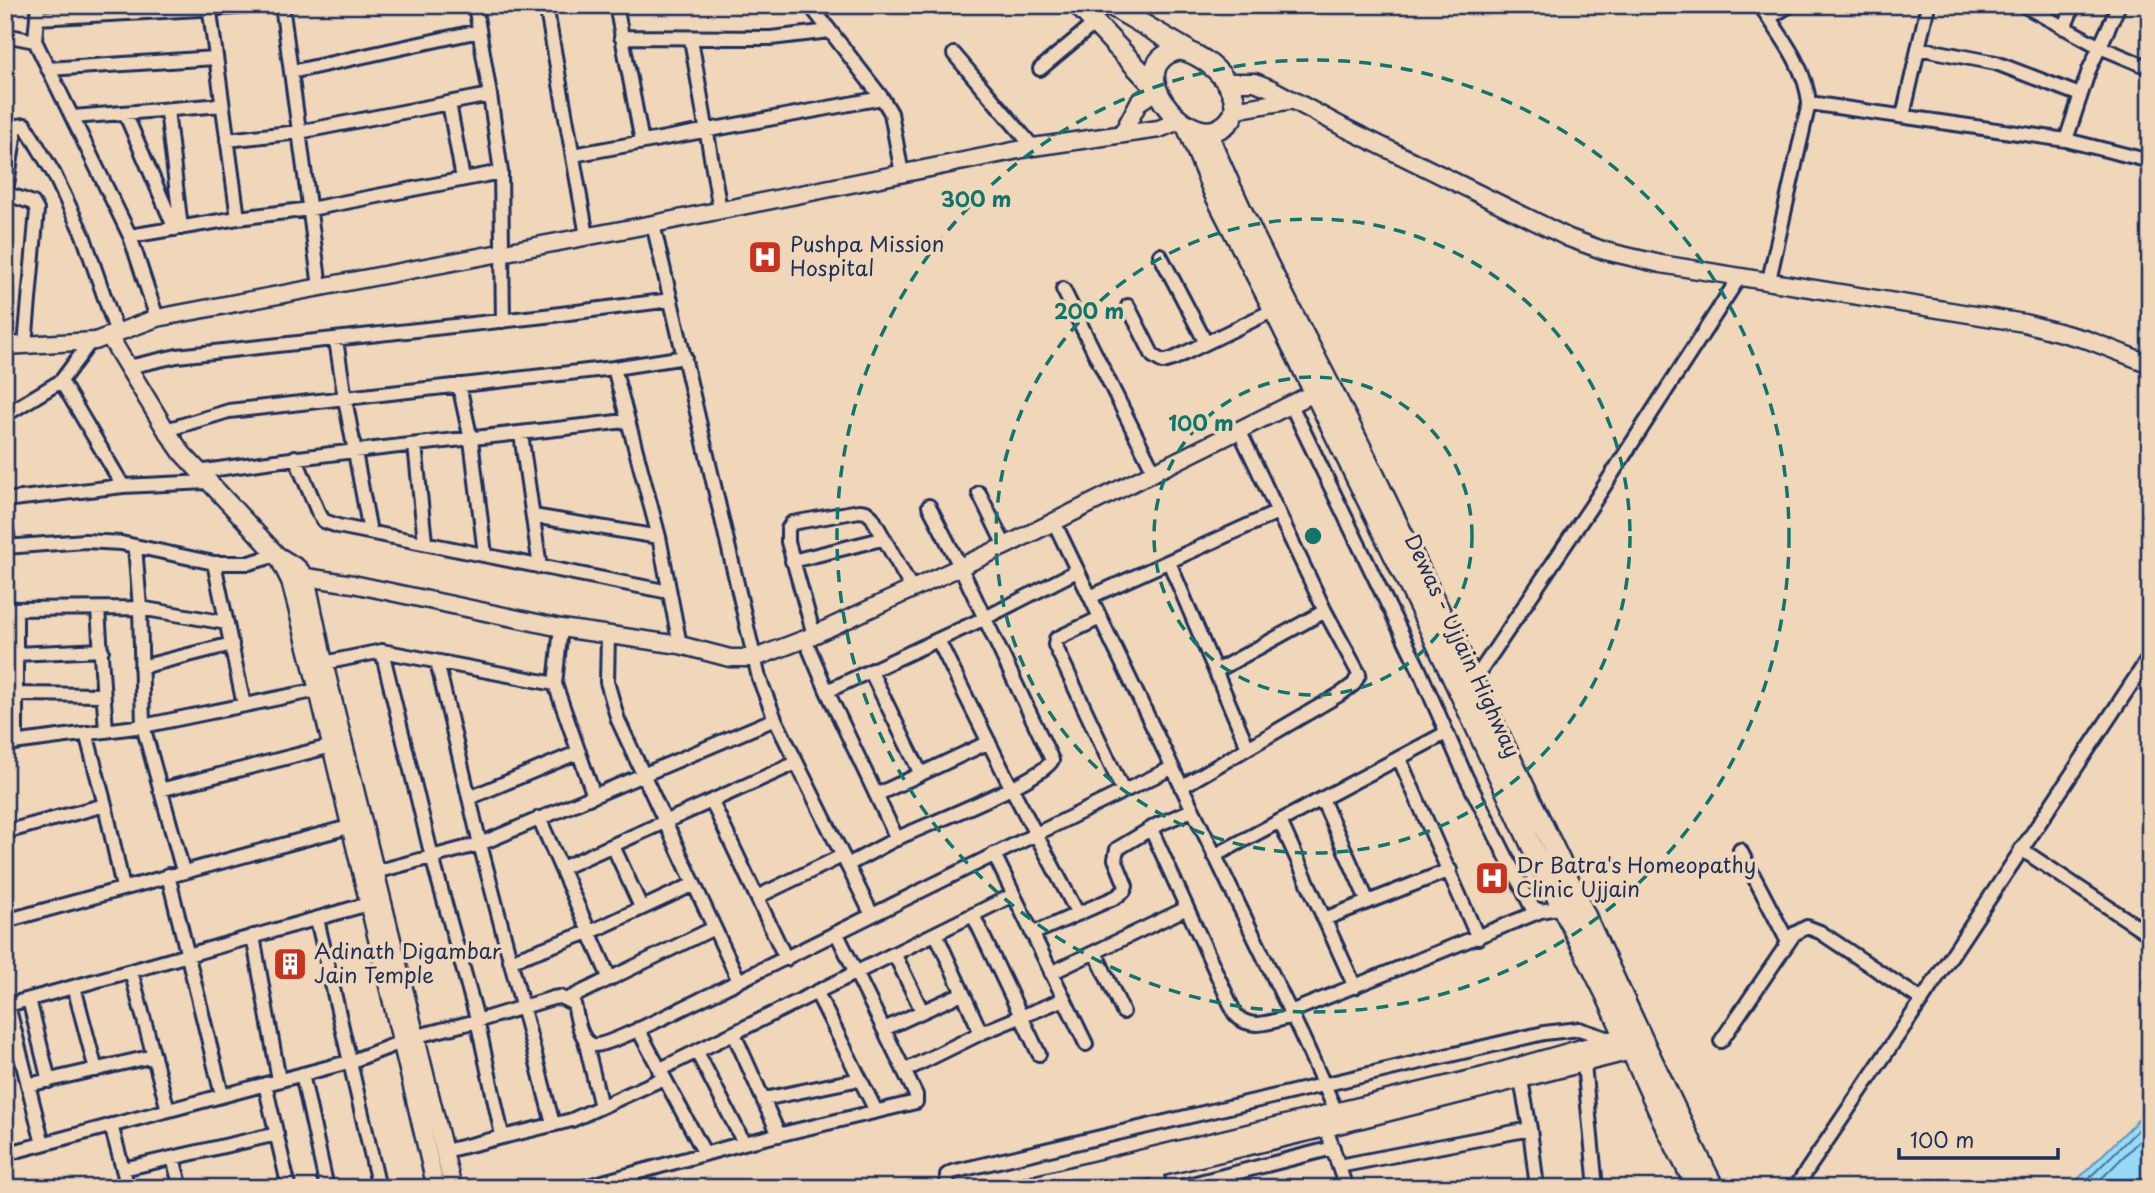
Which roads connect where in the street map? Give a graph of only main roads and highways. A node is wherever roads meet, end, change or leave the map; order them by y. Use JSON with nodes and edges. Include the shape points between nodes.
{"nodes":[{"id":1,"x":1078,"y":5,"type":"edge"},
{"id":2,"x":1113,"y":6,"type":"edge"},
{"id":3,"x":1187,"y":50,"type":"junction"},
{"id":4,"x":1156,"y":88,"type":"junction"},
{"id":5,"x":1183,"y":122,"type":"junction"},
{"id":6,"x":1207,"y":132,"type":"junction"},
{"id":7,"x":1322,"y":389,"type":"junction"},
{"id":8,"x":1467,"y":691,"type":"junction"},
{"id":9,"x":1630,"y":1041,"type":"junction"},
{"id":10,"x":1669,"y":1115,"type":"junction"},
{"id":11,"x":1697,"y":1188,"type":"edge"},
{"id":12,"x":1714,"y":1188,"type":"edge"}],
"edges":[{"from":1,"to":4,"type":"main road","name":"Dewas - Ujjain Highway"},
{"from":2,"to":3,"type":"main road"},
{"from":3,"to":4,"type":"main road","via":[[1162,57],[1156,64]]},
{"from":3,"to":6,"type":"main road","via":[[1233,91],[1231,120]]},
{"from":4,"to":5,"type":"main road","name":"Dewas - Ujjain Highway"},
{"from":5,"to":6,"type":"main road","name":"Dewas - Ujjain Highway"},
{"from":5,"to":7,"type":"main road","name":"Dewas - Ujjain Highway","via":[[1274,310]]},
{"from":6,"to":7,"type":"main road","name":"Dewas - Ujjain Highway"},
{"from":7,"to":8,"type":"main road","name":"Dewas - Ujjain Highway"},
{"from":8,"to":9,"type":"main road","name":"Dewas - Ujjain Highway","via":[[1562,907]]},
{"from":8,"to":9,"type":"main road","name":"Dewas - Ujjain Highway","via":[[1560,863]]},
{"from":9,"to":10,"type":"main road","name":"Dewas - Ujjain Highway"},
{"from":10,"to":11,"type":"main road","name":"Dewas - Ujjain Highway"},
{"from":10,"to":12,"type":"main road","name":"Dewas - Ujjain Highway"}]}
